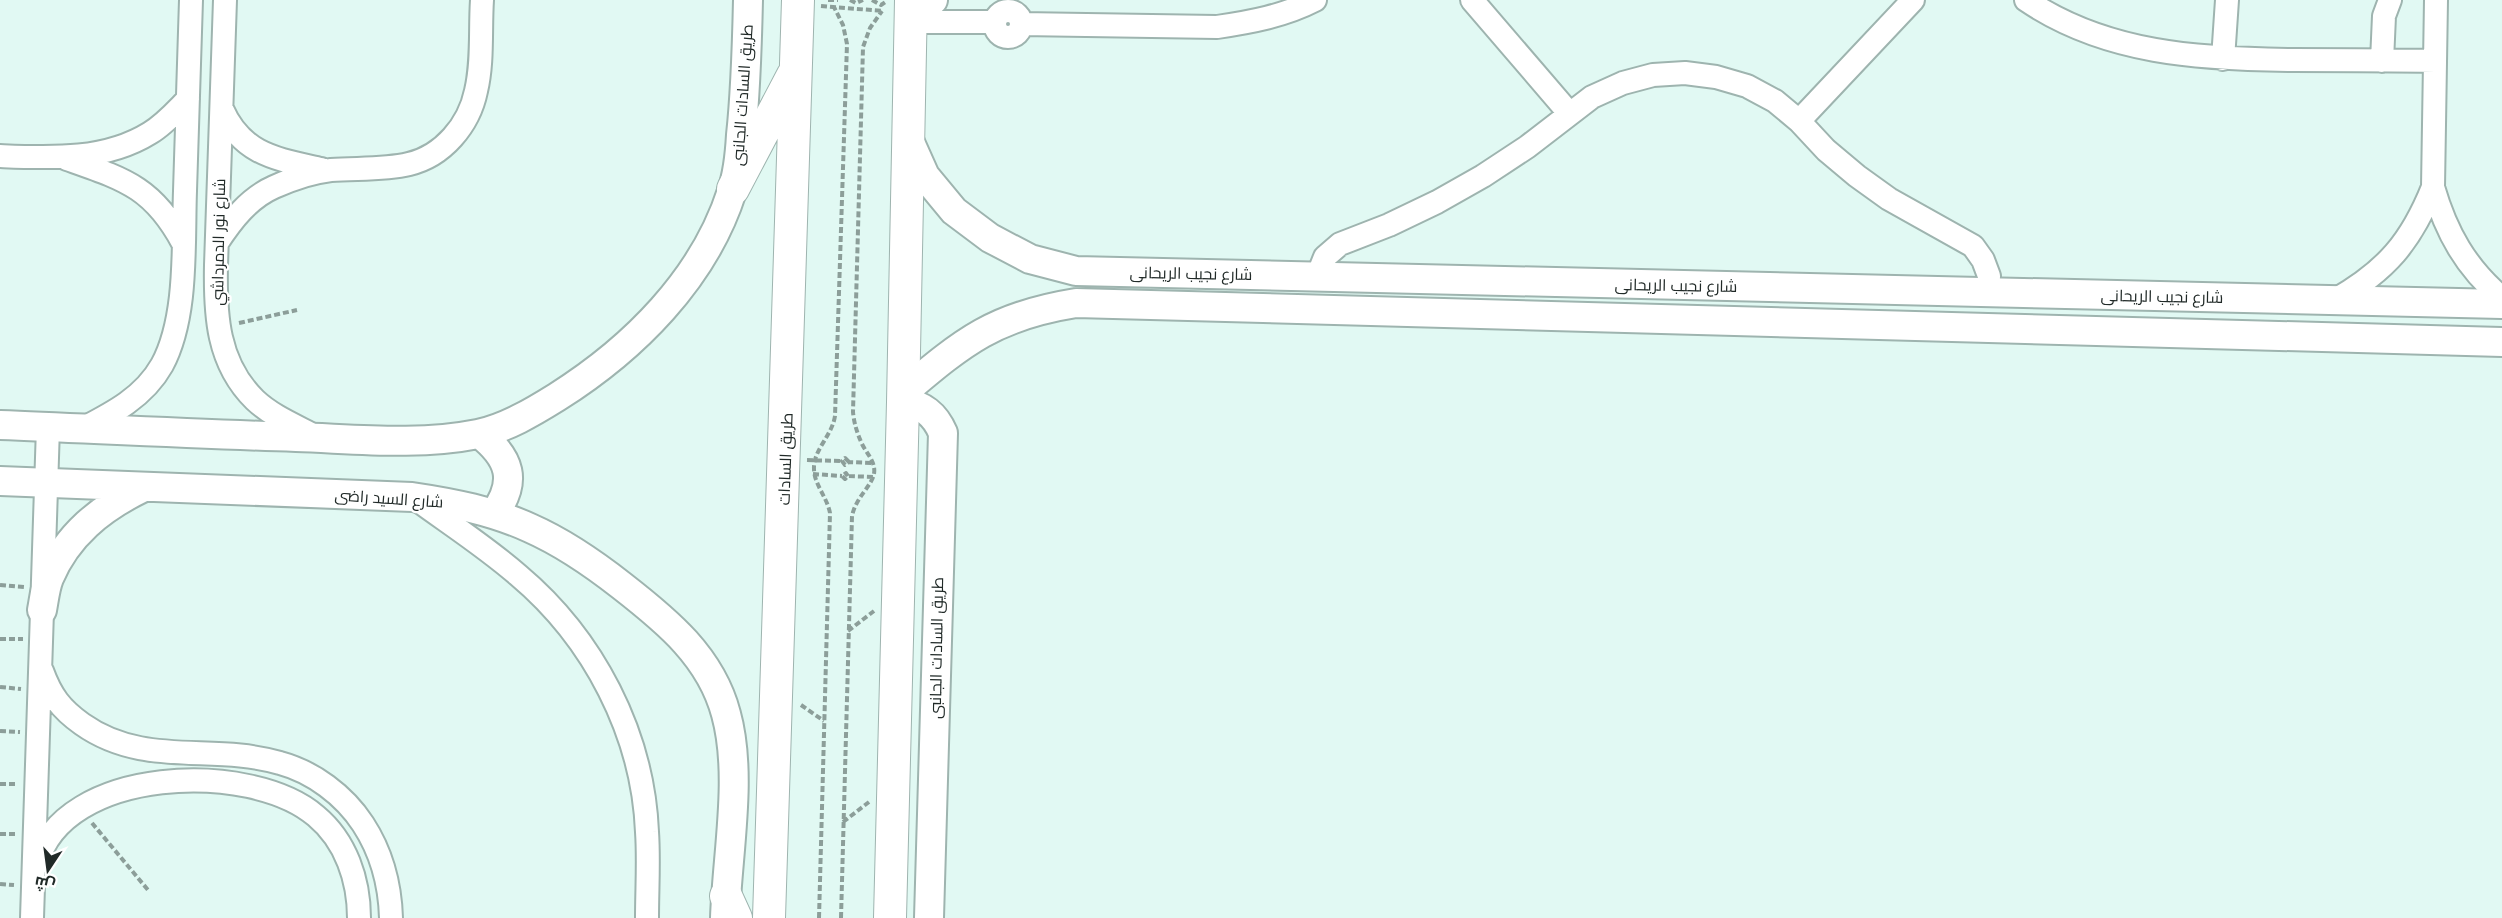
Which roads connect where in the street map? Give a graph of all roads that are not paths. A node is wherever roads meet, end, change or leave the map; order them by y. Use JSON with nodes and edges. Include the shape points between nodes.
{"nodes":[{"id":1,"x":191,"y":0,"type":"edge"},
{"id":2,"x":225,"y":0,"type":"edge"},
{"id":3,"x":482,"y":0,"type":"edge"},
{"id":4,"x":748,"y":0,"type":"edge"},
{"id":5,"x":1315,"y":0,"type":"edge"},
{"id":6,"x":1472,"y":0,"type":"edge"},
{"id":7,"x":1913,"y":0,"type":"edge"},
{"id":8,"x":2026,"y":0,"type":"edge"},
{"id":9,"x":2227,"y":0,"type":"edge"},
{"id":10,"x":2390,"y":0,"type":"edge"},
{"id":11,"x":2436,"y":0,"type":"edge"},
{"id":12,"x":809,"y":3,"type":"edge"},
{"id":13,"x":904,"y":8,"type":"edge"},
{"id":14,"x":995,"y":12,"type":"edge"},
{"id":15,"x":2223,"y":59,"type":"junction"},
{"id":16,"x":2382,"y":61,"type":"junction"},
{"id":17,"x":2435,"y":61,"type":"junction"},
{"id":18,"x":796,"y":69,"type":"junction"},
{"id":19,"x":188,"y":99,"type":"junction"},
{"id":20,"x":222,"y":107,"type":"junction"},
{"id":21,"x":1569,"y":113,"type":"junction"},
{"id":22,"x":1799,"y":121,"type":"junction"},
{"id":23,"x":908,"y":137,"type":"junction"},
{"id":24,"x":186,"y":152,"type":"junction"},
{"id":25,"x":219,"y":154,"type":"junction"},
{"id":26,"x":0,"y":156,"type":"edge"},
{"id":27,"x":66,"y":158,"type":"junction"},
{"id":28,"x":329,"y":170,"type":"junction"},
{"id":29,"x":2433,"y":187,"type":"junction"},
{"id":30,"x":733,"y":189,"type":"junction"},
{"id":31,"x":183,"y":254,"type":"junction"},
{"id":32,"x":216,"y":254,"type":"junction"},
{"id":33,"x":1076,"y":271,"type":"junction"},
{"id":34,"x":1317,"y":277,"type":"junction"},
{"id":35,"x":1901,"y":290,"type":"junction"},
{"id":36,"x":1988,"y":292,"type":"junction"},
{"id":37,"x":2502,"y":298,"type":"edge"},
{"id":38,"x":2336,"y":300,"type":"junction"},
{"id":39,"x":1076,"y":303,"type":"junction"},
{"id":40,"x":2502,"y":304,"type":"edge"},
{"id":41,"x":1900,"y":326,"type":"junction"},
{"id":42,"x":2502,"y":342,"type":"edge"},
{"id":43,"x":903,"y":397,"type":"junction"},
{"id":44,"x":0,"y":425,"type":"edge"},
{"id":45,"x":48,"y":427,"type":"junction"},
{"id":46,"x":80,"y":430,"type":"junction"},
{"id":47,"x":480,"y":434,"type":"junction"},
{"id":48,"x":318,"y":438,"type":"junction"},
{"id":49,"x":0,"y":481,"type":"edge"},
{"id":50,"x":46,"y":483,"type":"junction"},
{"id":51,"x":143,"y":488,"type":"junction"},
{"id":52,"x":412,"y":497,"type":"junction"},
{"id":53,"x":494,"y":514,"type":"junction"},
{"id":54,"x":42,"y":610,"type":"junction"},
{"id":55,"x":41,"y":666,"type":"junction"},
{"id":56,"x":33,"y":878,"type":"junction"},
{"id":57,"x":729,"y":911,"type":"edge"},
{"id":58,"x":32,"y":918,"type":"edge"},
{"id":59,"x":359,"y":918,"type":"edge"},
{"id":60,"x":391,"y":918,"type":"edge"},
{"id":61,"x":646,"y":918,"type":"edge"},
{"id":62,"x":769,"y":918,"type":"edge"},
{"id":63,"x":890,"y":918,"type":"edge"},
{"id":64,"x":929,"y":918,"type":"edge"}],
"edges":[{"from":1,"to":19,"type":"street","name":"شارع نور الدمرداشي"},
{"from":2,"to":20,"type":"street","name":"شارع نور الدمرداشي"},
{"from":3,"to":28,"type":"street","via":[[477,91],[460,129],[447,144],[410,164]]},
{"from":4,"to":30,"type":"street","name":"طريق السادات الجانبى","via":[[744,108]]},
{"from":5,"to":14,"type":"street","via":[[1277,16],[1217,27],[1021,24],[1013,12]]},
{"from":6,"to":21,"type":"street"},
{"from":7,"to":22,"type":"street"},
{"from":8,"to":15,"type":"street","via":[[2081,30],[2127,46]]},
{"from":9,"to":15,"type":"street"},
{"from":10,"to":16,"type":"street","via":[[2384,16]]},
{"from":11,"to":17,"type":"street"},
{"from":12,"to":18,"type":"main road","name":"طريق السادات"},
{"from":13,"to":14,"type":"street"},
{"from":13,"to":23,"type":"main road"},
{"from":15,"to":16,"type":"street"},
{"from":16,"to":17,"type":"street"},
{"from":17,"to":29,"type":"street"},
{"from":18,"to":30,"type":"main road"},
{"from":18,"to":62,"type":"main road","name":"طريق السادات"},
{"from":19,"to":24,"type":"street","name":"شارع نور الدمرداشي"},
{"from":19,"to":27,"type":"street","via":[[166,122],[141,138]]},
{"from":20,"to":25,"type":"street","name":"شارع نور الدمرداشي"},
{"from":20,"to":28,"type":"street","via":[[240,139],[254,149]]},
{"from":21,"to":22,"type":"street","via":[[1592,96],[1623,83],[1653,75],[1685,73],[1716,76],[1747,86]]},
{"from":21,"to":34,"type":"street","via":[[1483,176],[1437,202],[1340,244],[1325,257]]},
{"from":22,"to":36,"type":"street","via":[[1826,150],[1888,199],[1973,246],[1989,276]]},
{"from":23,"to":33,"type":"street","name":"شارع نجيب الريحانى","via":[[925,177],[954,211],[990,238],[1030,259]]},
{"from":23,"to":43,"type":"main road"},
{"from":24,"to":25,"type":"street"},
{"from":24,"to":31,"type":"street","name":"شارع نور الدمرداشي"},
{"from":25,"to":32,"type":"street","name":"شارع نور الدمرداشي"},
{"from":26,"to":27,"type":"street"},
{"from":27,"to":31,"type":"street","via":[[115,175],[156,202],[171,221]]},
{"from":28,"to":32,"type":"street","via":[[273,187],[250,202],[231,221]]},
{"from":29,"to":37,"type":"street","via":[[2453,241],[2469,265]]},
{"from":29,"to":38,"type":"street","via":[[2406,242],[2362,285]]},
{"from":30,"to":47,"type":"street","via":[[718,228],[697,265],[669,302],[628,344],[584,380],[534,411]]},
{"from":31,"to":32,"type":"street"},
{"from":31,"to":46,"type":"street","name":"شارع نور الدمرداشي","via":[[173,339],[161,366],[144,389],[121,408]]},
{"from":32,"to":48,"type":"street","name":"شارع نور الدمرداشي","via":[[218,327],[225,355],[238,379],[255,400],[278,417]]},
{"from":33,"to":34,"type":"street","name":"شارع نجيب الريحانى"},
{"from":33,"to":39,"type":"street"},
{"from":34,"to":35,"type":"street","name":"شارع نجيب الريحانى"},
{"from":35,"to":36,"type":"street","name":"شارع نجيب الريحانى"},
{"from":35,"to":41,"type":"street"},
{"from":36,"to":38,"type":"street","name":"شارع نجيب الريحانى"},
{"from":38,"to":40,"type":"street","name":"شارع نجيب الريحانى"},
{"from":39,"to":41,"type":"street","name":"شارع نجيب الريحانى"},
{"from":39,"to":43,"type":"street","name":"شارع نجيب الريحانى","via":[[1005,320],[973,337]]},
{"from":41,"to":42,"type":"street","name":"شارع نجيب الريحانى"},
{"from":43,"to":63,"type":"main road"},
{"from":43,"to":64,"type":"street","name":"طريق السادات الجانبى","via":[[929,412],[943,433]]},
{"from":44,"to":45,"type":"street"},
{"from":45,"to":46,"type":"street"},
{"from":45,"to":50,"type":"street"},
{"from":46,"to":48,"type":"street"},
{"from":47,"to":48,"type":"street","via":[[419,440]]},
{"from":47,"to":53,"type":"street","via":[[495,446],[508,472],[508,487]]},
{"from":49,"to":50,"type":"street","name":"شارع السيد راضى"},
{"from":50,"to":51,"type":"street","name":"شارع السيد راضى"},
{"from":50,"to":54,"type":"street"},
{"from":51,"to":52,"type":"street","name":"شارع السيد راضى"},
{"from":51,"to":54,"type":"street","via":[[113,502],[65,550],[48,580]]},
{"from":52,"to":53,"type":"street","name":"شارع السيد راضى"},
{"from":52,"to":61,"type":"street","via":[[519,575],[576,636],[599,671],[633,748],[642,788],[647,830]]},
{"from":53,"to":57,"type":"street","name":"شارع السيد راضى","via":[[556,541],[597,567],[664,618],[714,680],[726,715],[732,757]]},
{"from":54,"to":55,"type":"street"},
{"from":55,"to":56,"type":"street"},
{"from":55,"to":60,"type":"street","via":[[50,694],[71,716],[95,734],[123,746],[280,762],[307,773],[334,791],[357,814],[374,840],[385,868]]},
{"from":56,"to":58,"type":"street"},
{"from":56,"to":59,"type":"street","via":[[40,851],[58,827],[108,793],[170,781],[233,784],[293,800],[335,836],[356,885]]}]}
